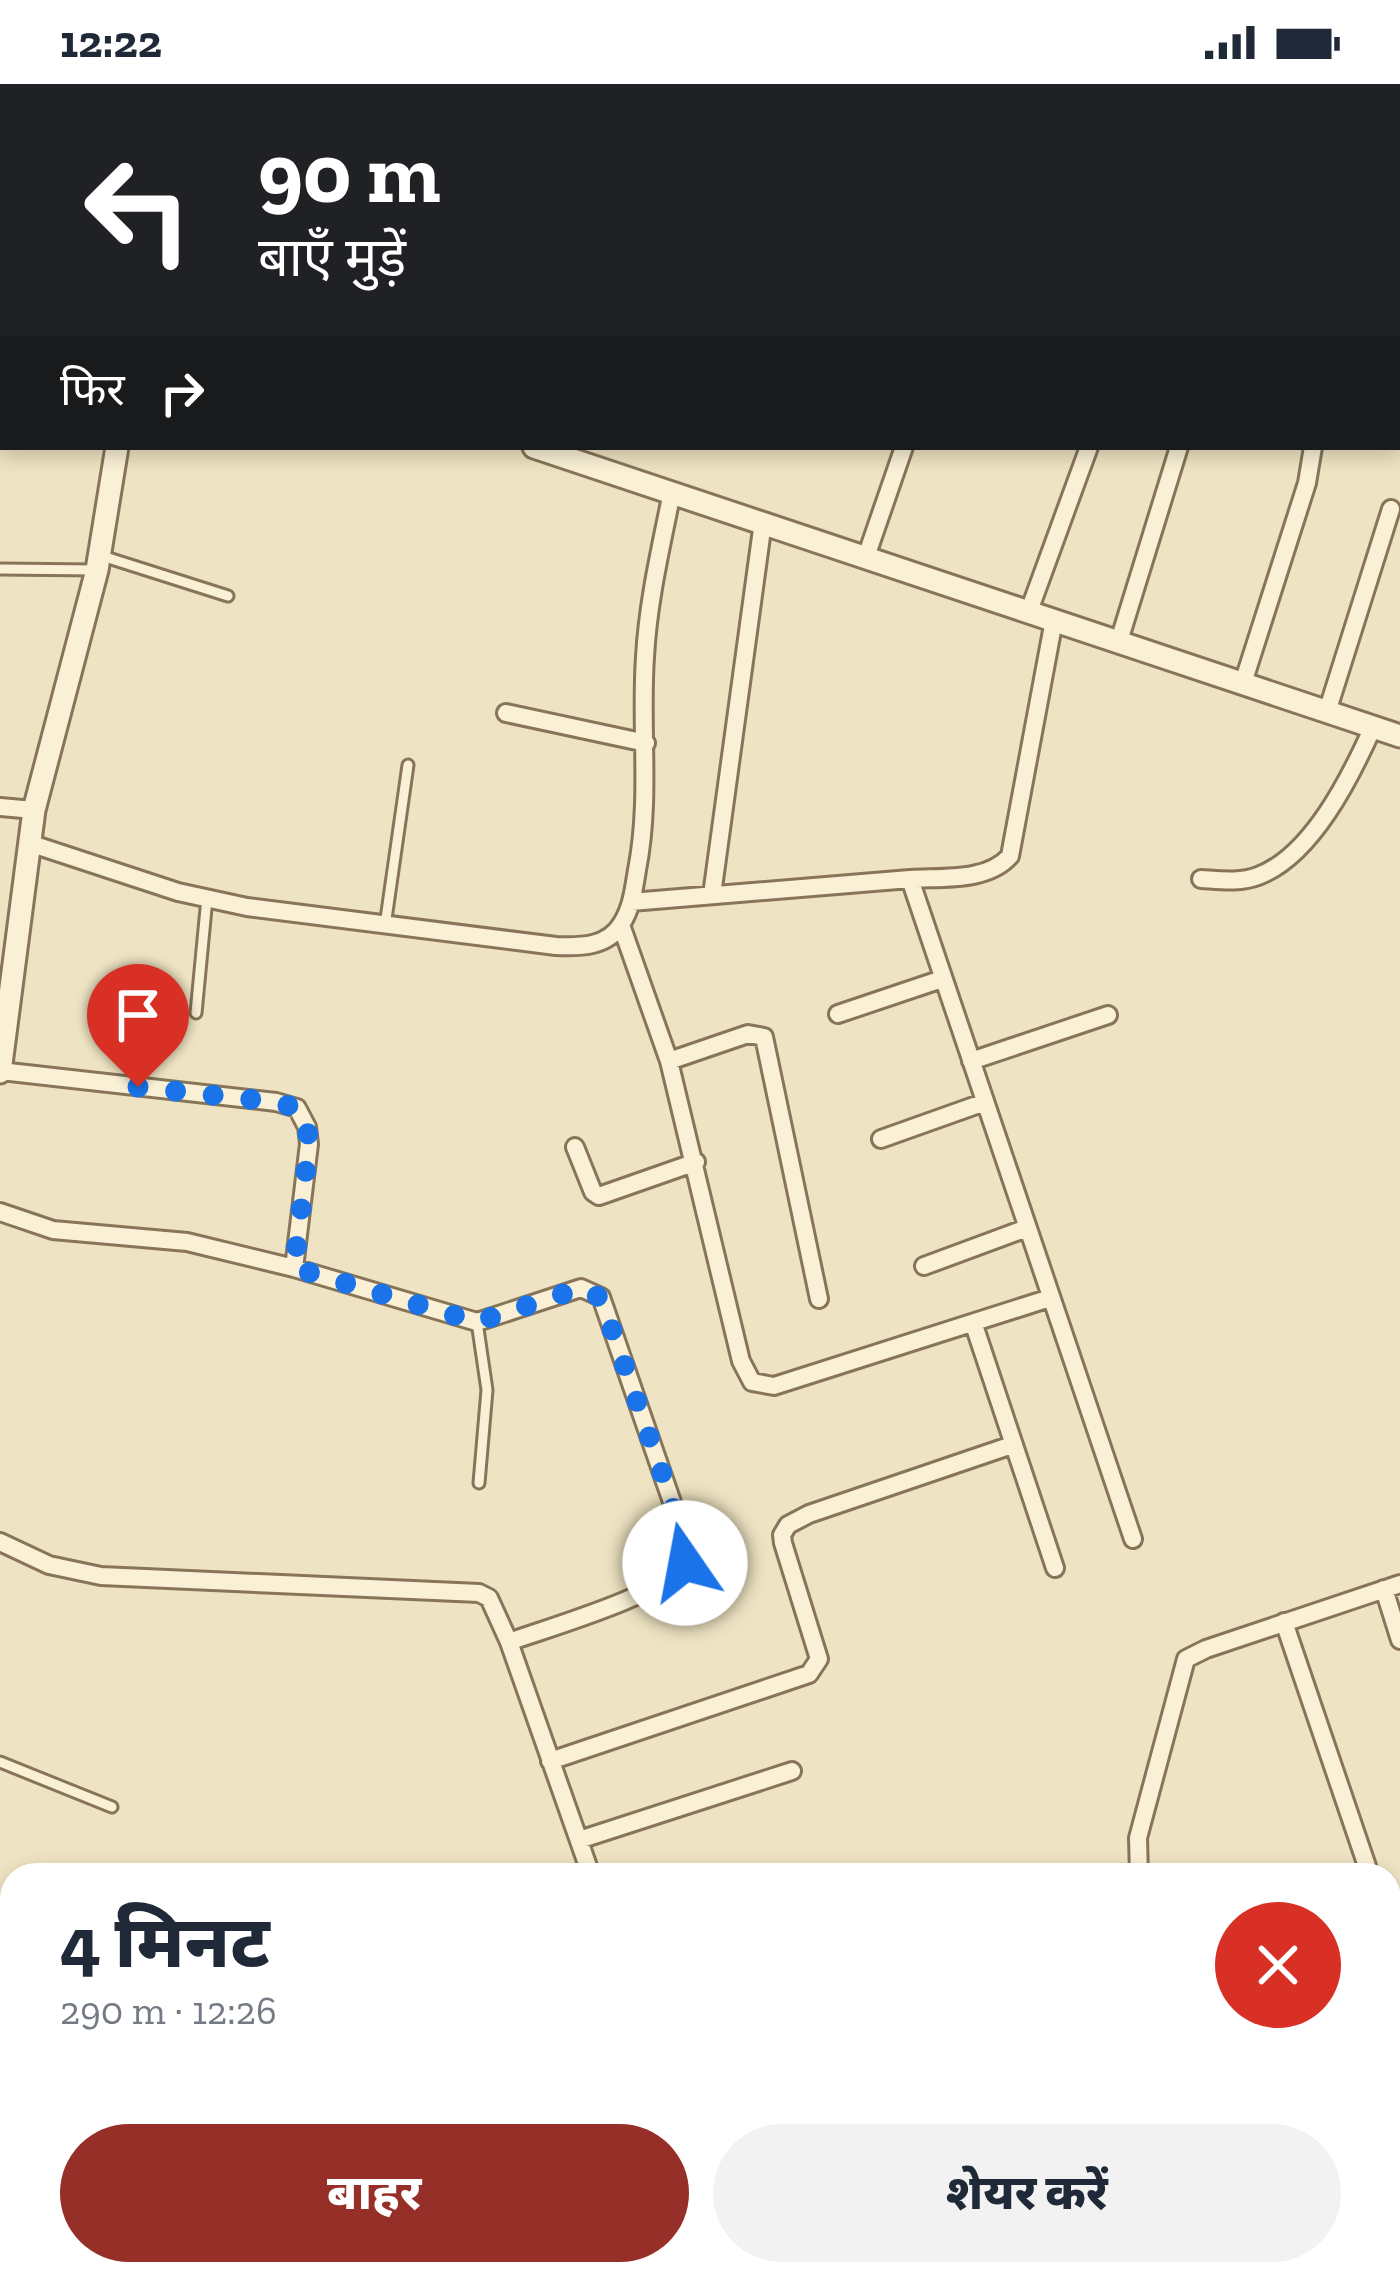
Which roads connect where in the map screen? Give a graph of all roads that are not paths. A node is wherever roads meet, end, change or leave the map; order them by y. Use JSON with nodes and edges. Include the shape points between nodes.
{"nodes":[{"id":1,"x":117,"y":450,"type":"edge"},
{"id":2,"x":543,"y":450,"type":"edge"},
{"id":3,"x":903,"y":450,"type":"edge"},
{"id":4,"x":1088,"y":450,"type":"edge"},
{"id":5,"x":1178,"y":450,"type":"edge"},
{"id":6,"x":1312,"y":450,"type":"edge"},
{"id":7,"x":672,"y":492,"type":"junction"},
{"id":8,"x":1391,"y":509,"type":"dead end"},
{"id":9,"x":763,"y":522,"type":"junction"},
{"id":10,"x":866,"y":557,"type":"junction"},
{"id":11,"x":98,"y":563,"type":"junction"},
{"id":12,"x":0,"y":569,"type":"edge"},
{"id":13,"x":228,"y":596,"type":"dead end"},
{"id":14,"x":1029,"y":611,"type":"junction"},
{"id":15,"x":1054,"y":620,"type":"junction"},
{"id":16,"x":1119,"y":641,"type":"junction"},
{"id":17,"x":1243,"y":683,"type":"junction"},
{"id":18,"x":1327,"y":712,"type":"junction"},
{"id":19,"x":506,"y":713,"type":"dead end"},
{"id":20,"x":1372,"y":727,"type":"junction"},
{"id":21,"x":1400,"y":736,"type":"edge"},
{"id":22,"x":646,"y":743,"type":"junction"},
{"id":23,"x":408,"y":765,"type":"dead end"},
{"id":24,"x":0,"y":807,"type":"edge"},
{"id":25,"x":34,"y":810,"type":"junction"},
{"id":26,"x":29,"y":843,"type":"junction"},
{"id":27,"x":910,"y":879,"type":"junction"},
{"id":28,"x":1201,"y":879,"type":"dead end"},
{"id":29,"x":712,"y":896,"type":"junction"},
{"id":30,"x":207,"y":898,"type":"junction"},
{"id":31,"x":632,"y":902,"type":"junction"},
{"id":32,"x":622,"y":925,"type":"junction"},
{"id":33,"x":385,"y":926,"type":"junction"},
{"id":34,"x":6,"y":974,"type":"edge"},
{"id":35,"x":942,"y":980,"type":"junction"},
{"id":36,"x":196,"y":1013,"type":"dead end"},
{"id":37,"x":838,"y":1015,"type":"dead end"},
{"id":38,"x":1108,"y":1015,"type":"dead end"},
{"id":39,"x":669,"y":1061,"type":"junction"},
{"id":40,"x":970,"y":1061,"type":"junction"},
{"id":41,"x":0,"y":1072,"type":"edge"},
{"id":42,"x":985,"y":1102,"type":"junction"},
{"id":43,"x":881,"y":1138,"type":"dead end"},
{"id":44,"x":575,"y":1147,"type":"dead end"},
{"id":45,"x":696,"y":1162,"type":"junction"},
{"id":46,"x":0,"y":1212,"type":"edge"},
{"id":47,"x":1027,"y":1228,"type":"junction"},
{"id":48,"x":924,"y":1266,"type":"dead end"},
{"id":49,"x":294,"y":1268,"type":"junction"},
{"id":50,"x":1050,"y":1298,"type":"junction"},
{"id":51,"x":819,"y":1299,"type":"dead end"},
{"id":52,"x":477,"y":1322,"type":"junction"},
{"id":53,"x":974,"y":1325,"type":"junction"},
{"id":54,"x":1012,"y":1444,"type":"junction"},
{"id":55,"x":479,"y":1483,"type":"dead end"},
{"id":56,"x":1133,"y":1539,"type":"dead end"},
{"id":57,"x":0,"y":1542,"type":"edge"},
{"id":58,"x":1055,"y":1568,"type":"dead end"},
{"id":59,"x":1392,"y":1586,"type":"edge"},
{"id":60,"x":1285,"y":1622,"type":"junction"},
{"id":61,"x":1400,"y":1640,"type":"edge"},
{"id":62,"x":509,"y":1642,"type":"junction"},
{"id":63,"x":550,"y":1761,"type":"junction"},
{"id":64,"x":0,"y":1762,"type":"edge"},
{"id":65,"x":792,"y":1771,"type":"dead end"},
{"id":66,"x":112,"y":1807,"type":"dead end"},
{"id":67,"x":579,"y":1840,"type":"junction"},
{"id":68,"x":587,"y":1863,"type":"edge"},
{"id":69,"x":1139,"y":1863,"type":"edge"},
{"id":70,"x":1366,"y":1863,"type":"edge"}],
"edges":[{"from":1,"to":11,"type":"street"},
{"from":2,"to":7,"type":"street"},
{"from":3,"to":10,"type":"street"},
{"from":4,"to":14,"type":"street"},
{"from":5,"to":16,"type":"street"},
{"from":6,"to":17,"type":"street"},
{"from":7,"to":9,"type":"street"},
{"from":7,"to":22,"type":"street","via":[[644,659]]},
{"from":8,"to":18,"type":"street"},
{"from":9,"to":10,"type":"street"},
{"from":9,"to":29,"type":"street"},
{"from":10,"to":14,"type":"street"},
{"from":11,"to":12,"type":"lane"},
{"from":11,"to":13,"type":"lane"},
{"from":11,"to":25,"type":"street"},
{"from":14,"to":15,"type":"street"},
{"from":15,"to":16,"type":"street"},
{"from":15,"to":27,"type":"street","via":[[1010,856],[978,874]]},
{"from":16,"to":17,"type":"street"},
{"from":17,"to":18,"type":"street"},
{"from":18,"to":20,"type":"street"},
{"from":19,"to":22,"type":"street"},
{"from":20,"to":21,"type":"street"},
{"from":20,"to":28,"type":"street","via":[[1338,796],[1276,867],[1251,879]]},
{"from":22,"to":31,"type":"street"},
{"from":23,"to":33,"type":"lane"},
{"from":24,"to":25,"type":"street"},
{"from":25,"to":26,"type":"street"},
{"from":26,"to":30,"type":"street"},
{"from":26,"to":34,"type":"street"},
{"from":27,"to":29,"type":"street"},
{"from":27,"to":35,"type":"street"},
{"from":29,"to":31,"type":"street"},
{"from":30,"to":33,"type":"street"},
{"from":30,"to":36,"type":"lane"},
{"from":31,"to":32,"type":"street"},
{"from":32,"to":33,"type":"street","via":[[579,947]]},
{"from":32,"to":39,"type":"street"},
{"from":34,"to":41,"type":"street"},
{"from":35,"to":37,"type":"street"},
{"from":35,"to":40,"type":"street"},
{"from":38,"to":40,"type":"street"},
{"from":39,"to":45,"type":"street"},
{"from":39,"to":51,"type":"street","via":[[748,1034],[764,1037]]},
{"from":40,"to":42,"type":"street"},
{"from":41,"to":49,"type":"street","via":[[297,1108],[309,1144]]},
{"from":42,"to":43,"type":"street"},
{"from":42,"to":47,"type":"street"},
{"from":44,"to":45,"type":"street","via":[[598,1196]]},
{"from":45,"to":53,"type":"street","via":[[752,1382],[774,1386]]},
{"from":46,"to":49,"type":"street","via":[[53,1230],[187,1242]]},
{"from":47,"to":48,"type":"street"},
{"from":47,"to":50,"type":"street"},
{"from":49,"to":52,"type":"street"},
{"from":50,"to":53,"type":"street"},
{"from":50,"to":56,"type":"street"},
{"from":52,"to":55,"type":"lane","via":[[487,1390]]},
{"from":52,"to":62,"type":"street","via":[[581,1288],[601,1298],[685,1556],[678,1574],[648,1590]]},
{"from":53,"to":54,"type":"street"},
{"from":54,"to":58,"type":"street"},
{"from":54,"to":63,"type":"street","via":[[788,1525],[783,1543],[819,1659],[809,1674]]},
{"from":57,"to":62,"type":"street","via":[[89,1575],[479,1593],[495,1604]]},
{"from":59,"to":60,"type":"street"},
{"from":59,"to":61,"type":"street"},
{"from":60,"to":69,"type":"street","via":[[1186,1660],[1138,1838]]},
{"from":60,"to":70,"type":"street"},
{"from":62,"to":63,"type":"street"},
{"from":63,"to":67,"type":"street"},
{"from":64,"to":66,"type":"lane"},
{"from":65,"to":67,"type":"street"},
{"from":67,"to":68,"type":"street"}]}
